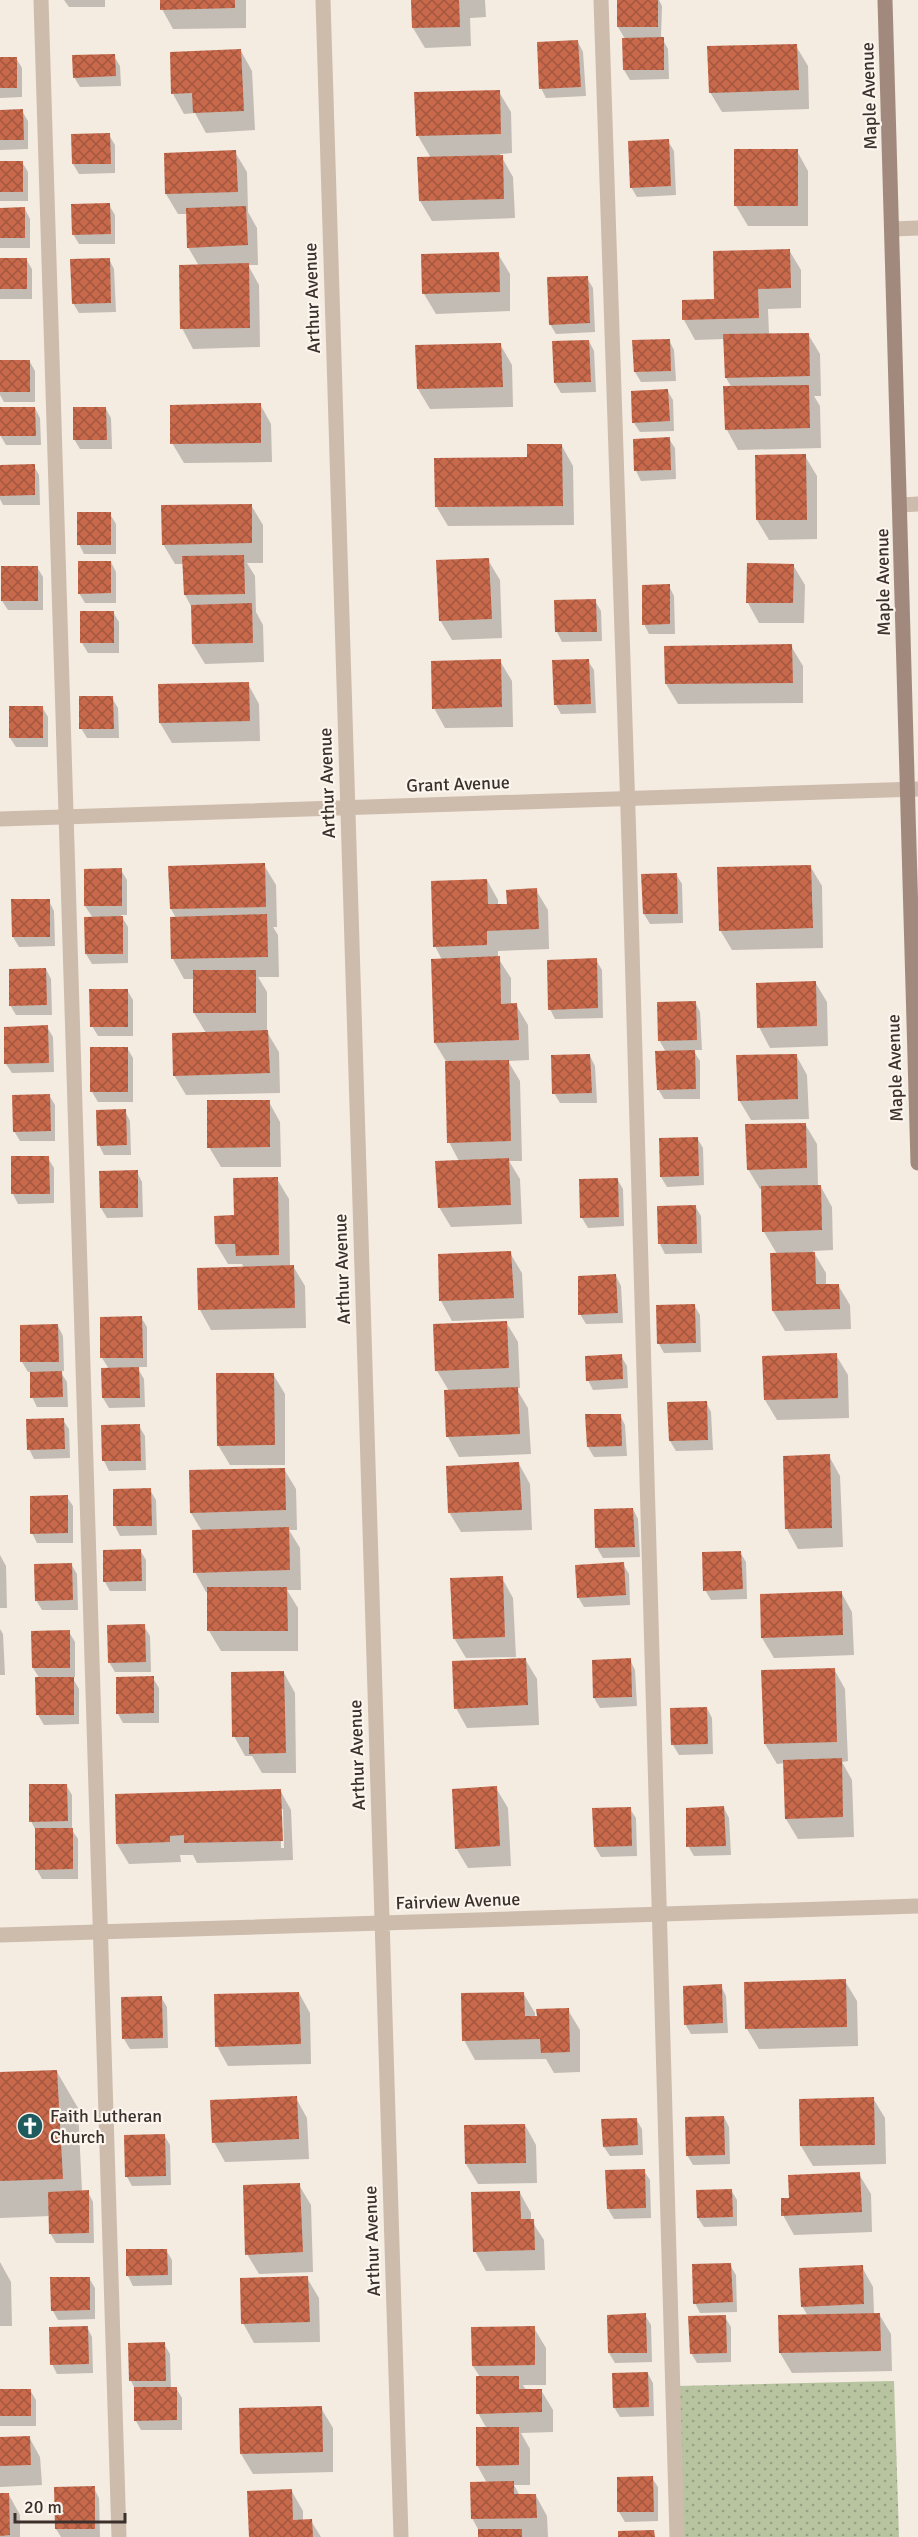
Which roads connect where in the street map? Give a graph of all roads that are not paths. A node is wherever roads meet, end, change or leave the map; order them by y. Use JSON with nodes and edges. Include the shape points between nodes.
{"nodes":[{"id":1,"x":41,"y":0,"type":"edge"},
{"id":2,"x":323,"y":0,"type":"edge"},
{"id":3,"x":601,"y":0,"type":"edge"},
{"id":4,"x":885,"y":0,"type":"edge"},
{"id":5,"x":918,"y":228,"type":"edge"},
{"id":6,"x":893,"y":229,"type":"junction"},
{"id":7,"x":918,"y":504,"type":"edge"},
{"id":8,"x":902,"y":505,"type":"junction"},
{"id":9,"x":912,"y":789,"type":"edge"},
{"id":10,"x":627,"y":799,"type":"junction"},
{"id":11,"x":347,"y":807,"type":"junction"},
{"id":12,"x":65,"y":817,"type":"junction"},
{"id":13,"x":0,"y":819,"type":"edge"},
{"id":14,"x":916,"y":1061,"type":"edge"},
{"id":15,"x":918,"y":1163,"type":"edge"},
{"id":16,"x":918,"y":1906,"type":"edge"},
{"id":17,"x":659,"y":1914,"type":"junction"},
{"id":18,"x":382,"y":1923,"type":"junction"},
{"id":19,"x":100,"y":1932,"type":"junction"},
{"id":20,"x":0,"y":1935,"type":"edge"},
{"id":21,"x":118,"y":2537,"type":"edge"},
{"id":22,"x":401,"y":2537,"type":"edge"},
{"id":23,"x":677,"y":2537,"type":"edge"}],
"edges":[{"from":1,"to":12,"type":"street"},
{"from":2,"to":11,"type":"street","name":"Arthur Avenue"},
{"from":3,"to":10,"type":"street"},
{"from":4,"to":6,"type":"street","name":"Maple Avenue"},
{"from":5,"to":6,"type":"street"},
{"from":6,"to":8,"type":"street","name":"Maple Avenue"},
{"from":7,"to":8,"type":"street"},
{"from":8,"to":9,"type":"street","name":"Maple Avenue"},
{"from":9,"to":10,"type":"street","name":"Grant Avenue"},
{"from":9,"to":14,"type":"street","name":"Maple Avenue"},
{"from":10,"to":11,"type":"street","name":"Grant Avenue"},
{"from":10,"to":17,"type":"street"},
{"from":11,"to":12,"type":"street","name":"Grant Avenue"},
{"from":11,"to":18,"type":"street","name":"Arthur Avenue"},
{"from":12,"to":13,"type":"street","name":"Grant Avenue"},
{"from":12,"to":19,"type":"street"},
{"from":14,"to":15,"type":"street","name":"Maple Avenue"},
{"from":16,"to":17,"type":"street","name":"Fairview Avenue"},
{"from":17,"to":18,"type":"street","name":"Fairview Avenue"},
{"from":17,"to":23,"type":"street"},
{"from":18,"to":19,"type":"street","name":"Fairview Avenue"},
{"from":18,"to":22,"type":"street","name":"Arthur Avenue"},
{"from":19,"to":20,"type":"street","name":"Fairview Avenue"},
{"from":19,"to":21,"type":"street"}]}
